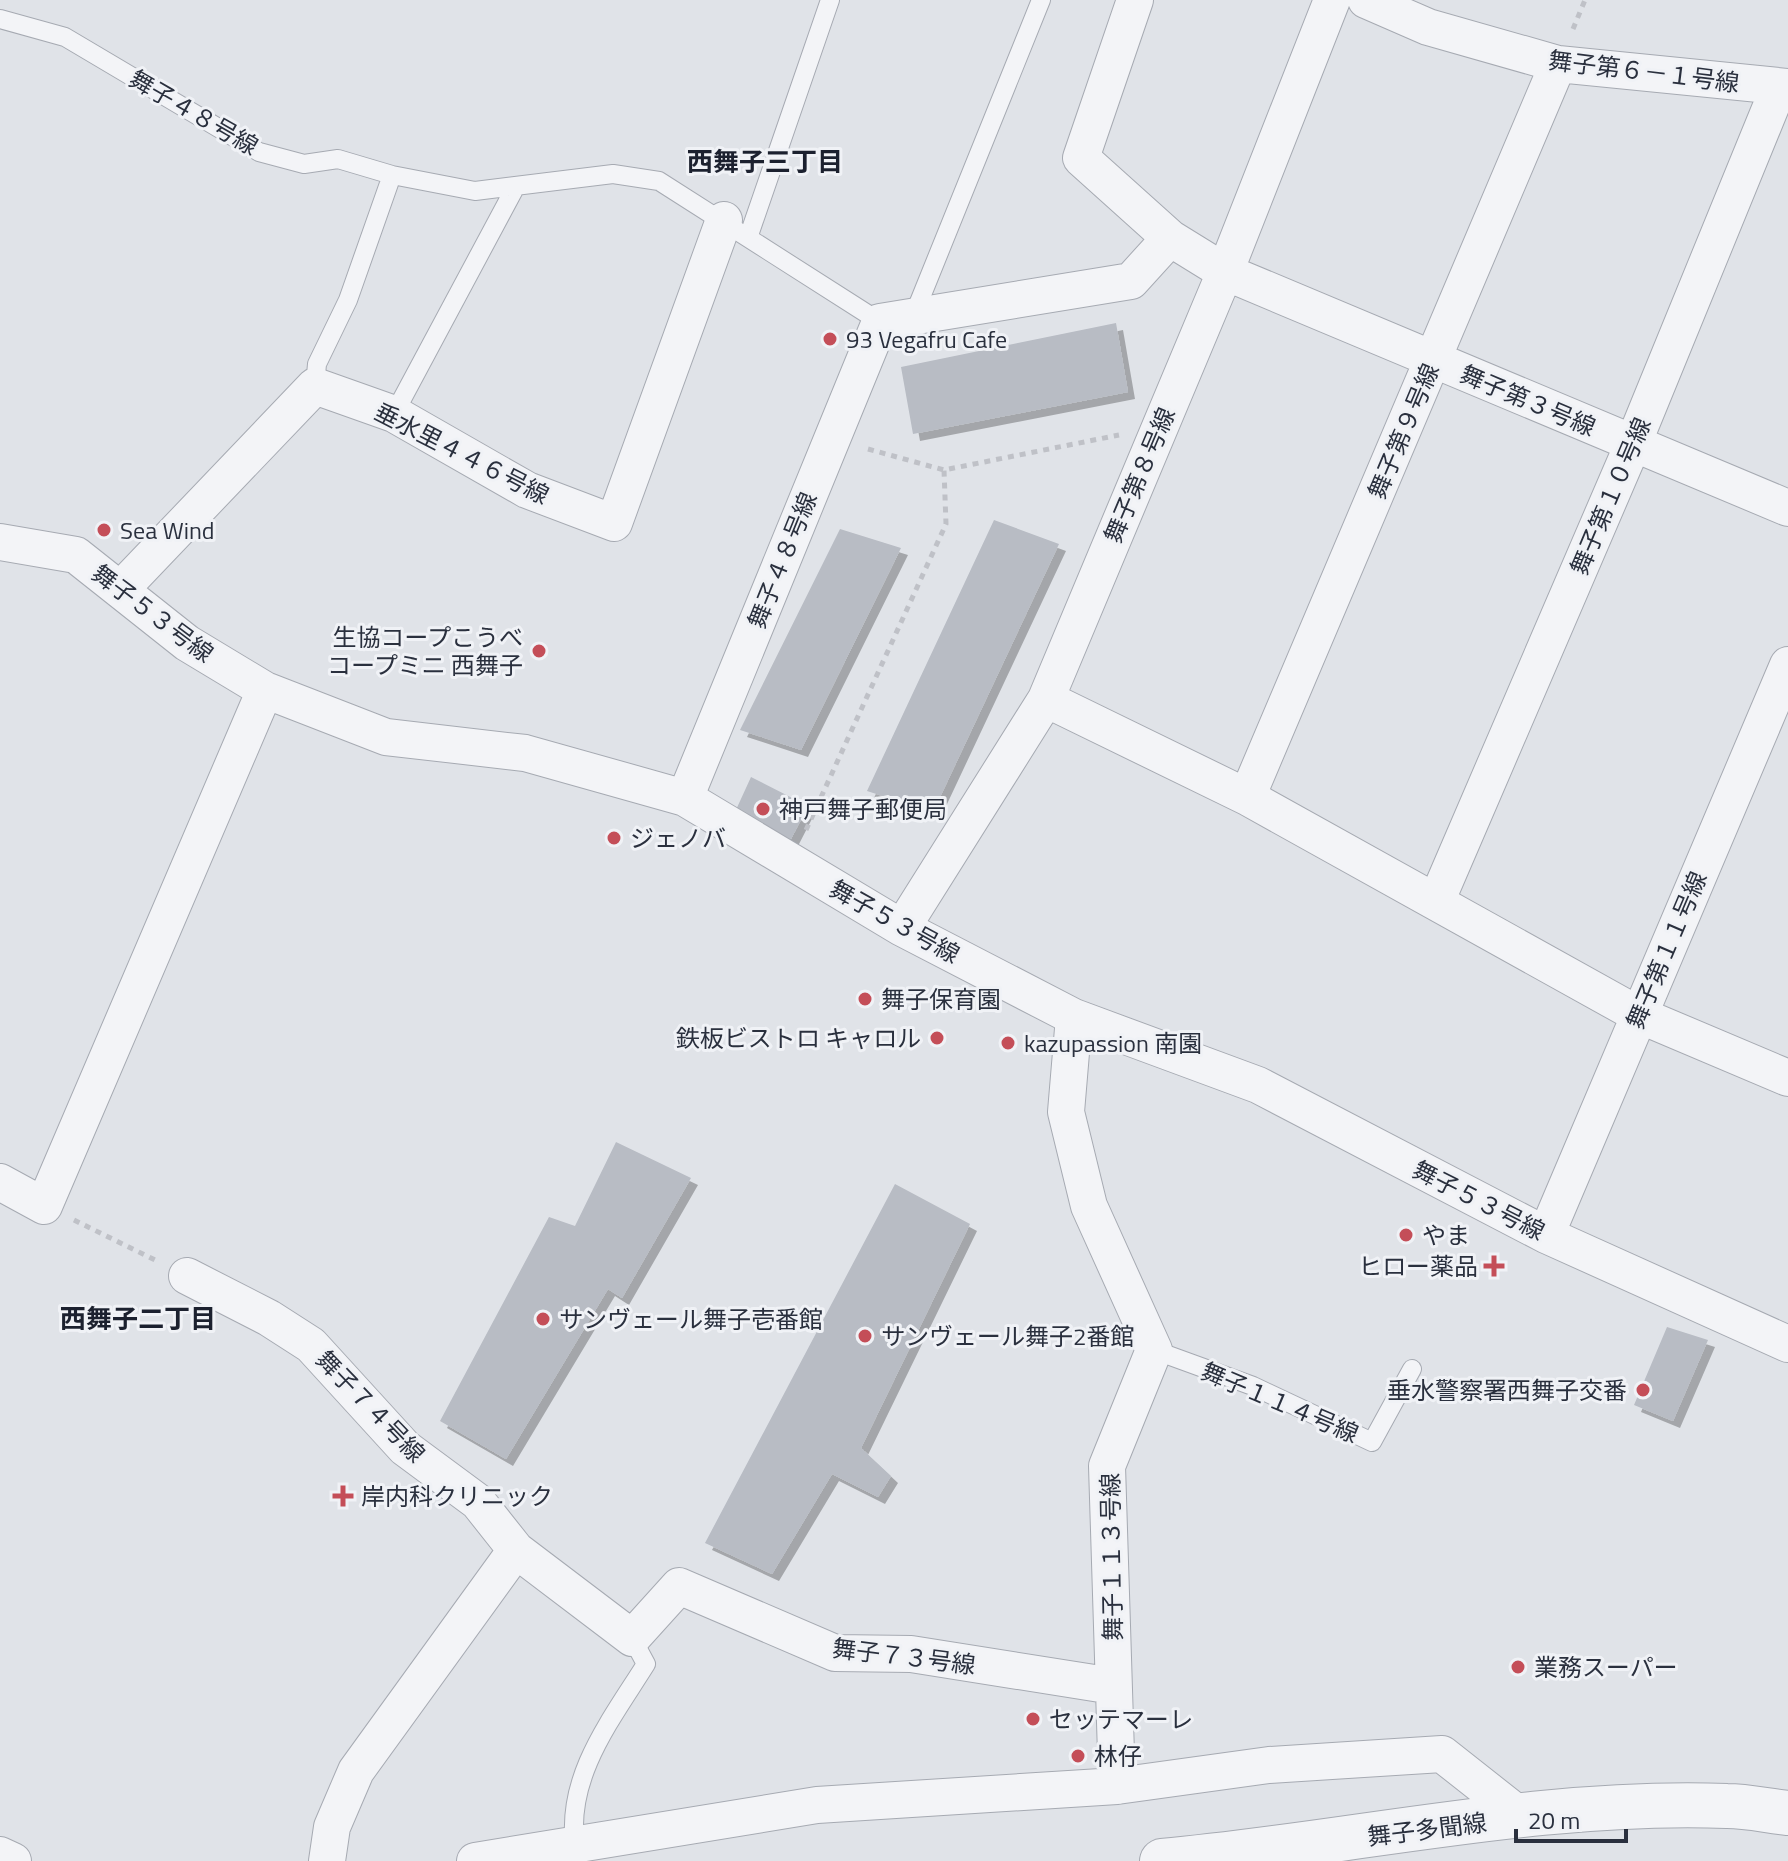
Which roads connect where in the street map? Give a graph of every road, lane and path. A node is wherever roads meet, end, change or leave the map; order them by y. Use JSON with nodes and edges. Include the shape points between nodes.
{"nodes":[{"id":1,"x":830,"y":0,"type":"edge"},
{"id":2,"x":1041,"y":0,"type":"edge"},
{"id":3,"x":1135,"y":0,"type":"edge"},
{"id":4,"x":1332,"y":0,"type":"edge"},
{"id":5,"x":1366,"y":0,"type":"edge"},
{"id":6,"x":0,"y":19,"type":"edge"},
{"id":7,"x":1558,"y":64,"type":"junction"},
{"id":8,"x":1783,"y":87,"type":"edge"},
{"id":9,"x":392,"y":175,"type":"junction"},
{"id":10,"x":516,"y":186,"type":"junction"},
{"id":11,"x":736,"y":228,"type":"junction"},
{"id":12,"x":1170,"y":238,"type":"junction"},
{"id":13,"x":1225,"y":272,"type":"junction"},
{"id":14,"x":896,"y":320,"type":"junction"},
{"id":15,"x":1434,"y":360,"type":"junction"},
{"id":16,"x":315,"y":386,"type":"junction"},
{"id":17,"x":394,"y":414,"type":"junction"},
{"id":18,"x":1160,"y":426,"type":"junction"},
{"id":19,"x":832,"y":439,"type":"junction"},
{"id":20,"x":1633,"y":444,"type":"junction"},
{"id":21,"x":944,"y":470,"type":"junction"},
{"id":22,"x":1788,"y":508,"type":"edge"},
{"id":23,"x":0,"y":542,"type":"edge"},
{"id":24,"x":122,"y":588,"type":"junction"},
{"id":25,"x":1788,"y":665,"type":"edge"},
{"id":26,"x":265,"y":690,"type":"junction"},
{"id":27,"x":1046,"y":699,"type":"junction"},
{"id":28,"x":1247,"y":797,"type":"junction"},
{"id":29,"x":685,"y":798,"type":"junction"},
{"id":30,"x":791,"y":862,"type":"junction"},
{"id":31,"x":1436,"y":902,"type":"junction"},
{"id":32,"x":902,"y":928,"type":"junction"},
{"id":33,"x":1639,"y":1015,"type":"junction"},
{"id":34,"x":1074,"y":1017,"type":"junction"},
{"id":35,"x":1788,"y":1078,"type":"edge"},
{"id":36,"x":0,"y":1182,"type":"edge"},
{"id":37,"x":44,"y":1206,"type":"junction"},
{"id":38,"x":1546,"y":1235,"type":"junction"},
{"id":39,"x":187,"y":1276,"type":"joint"},
{"id":40,"x":1788,"y":1344,"type":"edge"},
{"id":41,"x":1154,"y":1350,"type":"junction"},
{"id":42,"x":1412,"y":1369,"type":"dead end"},
{"id":43,"x":516,"y":1550,"type":"junction"},
{"id":44,"x":632,"y":1638,"type":"junction"},
{"id":45,"x":1113,"y":1686,"type":"junction"},
{"id":46,"x":1117,"y":1786,"type":"junction"},
{"id":47,"x":1788,"y":1813,"type":"edge"},
{"id":48,"x":1522,"y":1817,"type":"junction"},
{"id":49,"x":575,"y":1845,"type":"junction"},
{"id":50,"x":0,"y":1855,"type":"edge"},
{"id":51,"x":13,"y":1861,"type":"edge"},
{"id":52,"x":327,"y":1861,"type":"edge"},
{"id":53,"x":475,"y":1861,"type":"edge"},
{"id":54,"x":1162,"y":1861,"type":"edge"}],
"edges":[{"from":1,"to":11,"type":"lane"},
{"from":2,"to":14,"type":"lane"},
{"from":3,"to":12,"type":"street","name":"舞子第３号線","via":[[1081,158]]},
{"from":4,"to":13,"type":"street","name":"舞子第８号線"},
{"from":5,"to":7,"type":"street","name":"舞子第６－１号線","via":[[1428,27]]},
{"from":6,"to":9,"type":"lane","name":"舞子４８号線","via":[[65,37],[259,152],[304,164],[338,159]]},
{"from":7,"to":8,"type":"street","name":"舞子第６－１号線"},
{"from":7,"to":15,"type":"street","name":"舞子第９号線"},
{"from":8,"to":20,"type":"street","name":"舞子第１０号線"},
{"from":9,"to":10,"type":"lane","name":"舞子４８号線","via":[[475,191]]},
{"from":9,"to":16,"type":"lane","via":[[348,300],[317,364]]},
{"from":10,"to":11,"type":"lane","name":"舞子４８号線","via":[[613,174],[659,181]]},
{"from":10,"to":17,"type":"lane"},
{"from":11,"to":14,"type":"lane","name":"舞子４８号線"},
{"from":11,"to":17,"type":"street","name":"垂水里４４６号線","via":[[614,523],[527,490]]},
{"from":12,"to":13,"type":"street","name":"舞子第３号線"},
{"from":12,"to":14,"type":"street","via":[[1131,281]]},
{"from":13,"to":15,"type":"street","name":"舞子第３号線"},
{"from":13,"to":18,"type":"street","name":"舞子第８号線"},
{"from":14,"to":19,"type":"street","name":"舞子４８号線"},
{"from":15,"to":20,"type":"street","name":"舞子第３号線"},
{"from":15,"to":28,"type":"street","name":"舞子第９号線"},
{"from":16,"to":17,"type":"street","name":"垂水里４４６号線"},
{"from":16,"to":24,"type":"street"},
{"from":18,"to":21,"type":"path"},
{"from":18,"to":27,"type":"street","name":"舞子第８号線"},
{"from":19,"to":21,"type":"path"},
{"from":19,"to":29,"type":"street","name":"舞子４８号線"},
{"from":20,"to":22,"type":"street","name":"舞子第３号線"},
{"from":20,"to":31,"type":"street","name":"舞子第１０号線"},
{"from":21,"to":30,"type":"path","via":[[946,524]]},
{"from":23,"to":24,"type":"street","name":"舞子５３号線","via":[[76,555]]},
{"from":24,"to":26,"type":"street","name":"舞子５３号線","via":[[187,643]]},
{"from":25,"to":33,"type":"street","name":"舞子第１１号線"},
{"from":26,"to":29,"type":"street","name":"舞子５３号線","via":[[386,737],[525,753]]},
{"from":26,"to":37,"type":"street"},
{"from":27,"to":28,"type":"street"},
{"from":27,"to":32,"type":"street","name":"舞子第８号線"},
{"from":28,"to":31,"type":"street"},
{"from":29,"to":30,"type":"street","name":"舞子５３号線"},
{"from":30,"to":32,"type":"street","name":"舞子５３号線"},
{"from":31,"to":33,"type":"street"},
{"from":32,"to":34,"type":"street","name":"舞子５３号線"},
{"from":33,"to":35,"type":"street"},
{"from":33,"to":38,"type":"street","name":"舞子第１１号線"},
{"from":34,"to":38,"type":"street","name":"舞子５３号線","via":[[1258,1085]]},
{"from":34,"to":41,"type":"street","via":[[1069,1125],[1089,1206]]},
{"from":36,"to":37,"type":"street"},
{"from":37,"to":39,"type":"path"},
{"from":38,"to":40,"type":"street","name":"舞子５３号線"},
{"from":39,"to":43,"type":"street","name":"舞子７４号線","via":[[311,1345],[405,1448],[478,1502]]},
{"from":41,"to":42,"type":"lane","name":"舞子１１４号線","via":[[1253,1386],[1372,1442]]},
{"from":41,"to":45,"type":"street","name":"舞子１１３号線","via":[[1107,1466]]},
{"from":43,"to":44,"type":"street","name":"舞子７４号線"},
{"from":43,"to":52,"type":"street","via":[[356,1771],[332,1827]]},
{"from":44,"to":45,"type":"street","name":"舞子７３号線","via":[[679,1586],[835,1653],[911,1654]]},
{"from":44,"to":49,"type":"lane","via":[[646,1664],[588,1757],[571,1817]]},
{"from":45,"to":46,"type":"street","name":"舞子１１３号線"},
{"from":46,"to":48,"type":"street","via":[[1269,1765],[1442,1754]]},
{"from":46,"to":49,"type":"street","via":[[817,1805]]},
{"from":47,"to":48,"type":"street","name":"舞子多聞線","via":[[1730,1806],[1638,1806]]},
{"from":48,"to":54,"type":"street","name":"舞子多聞線"},
{"from":49,"to":53,"type":"street"},
{"from":50,"to":51,"type":"street"}]}
